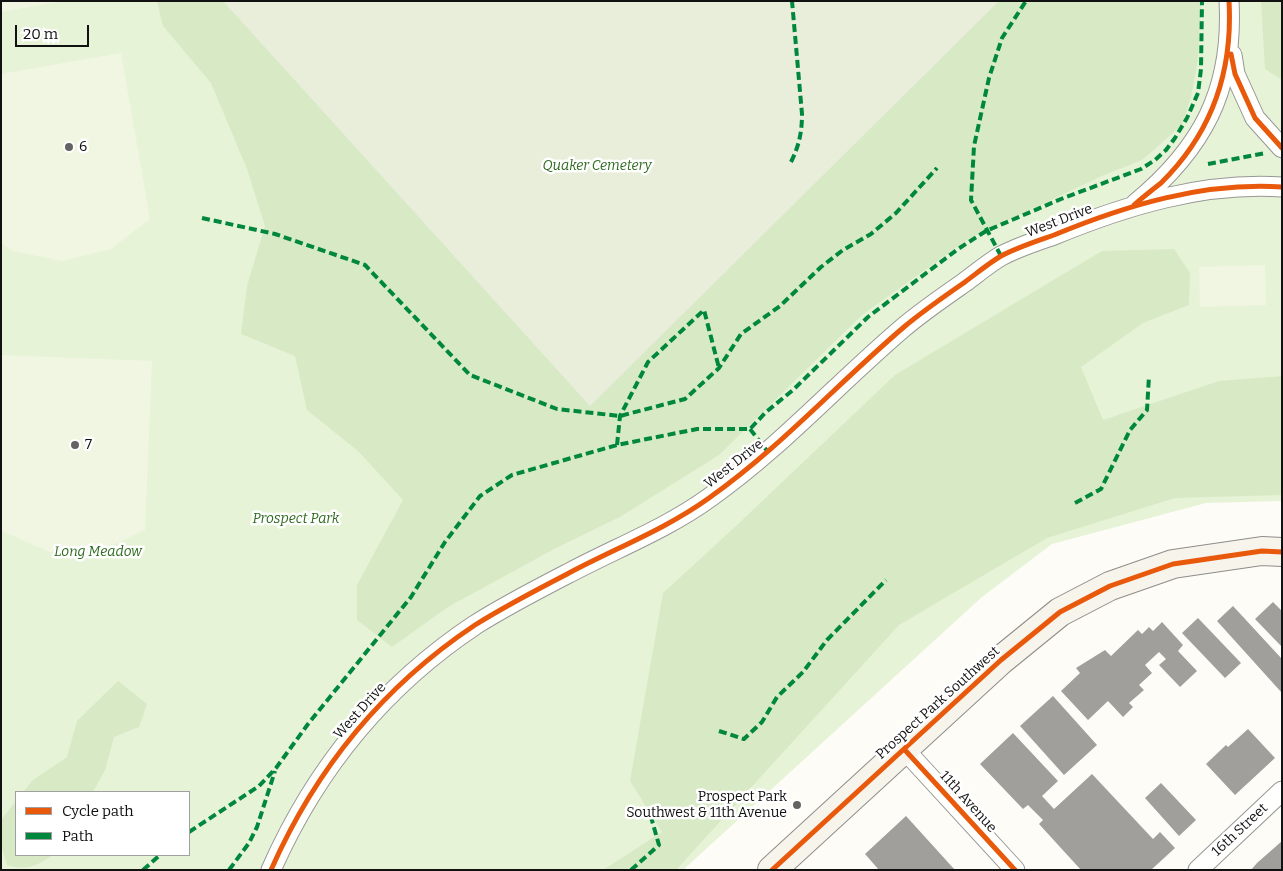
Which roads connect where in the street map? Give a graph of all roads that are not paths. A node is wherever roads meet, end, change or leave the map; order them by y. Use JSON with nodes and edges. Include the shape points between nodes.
{"nodes":[{"id":1,"x":1230,"y":1,"type":"edge"},
{"id":2,"x":1229,"y":42,"type":"junction"},
{"id":3,"x":1282,"y":148,"type":"edge"},
{"id":4,"x":1282,"y":187,"type":"edge"},
{"id":5,"x":1132,"y":206,"type":"junction"},
{"id":6,"x":1282,"y":552,"type":"edge"},
{"id":7,"x":904,"y":749,"type":"junction"},
{"id":8,"x":1282,"y":791,"type":"edge"},
{"id":9,"x":271,"y":870,"type":"edge"},
{"id":10,"x":772,"y":870,"type":"edge"},
{"id":11,"x":1015,"y":870,"type":"edge"},
{"id":12,"x":1198,"y":870,"type":"edge"}],
"edges":[{"from":1,"to":2,"type":"street"},
{"from":2,"to":3,"type":"street","via":[[1235,74],[1255,118]]},
{"from":2,"to":5,"type":"street","via":[[1225,75],[1207,119],[1176,166]]},
{"from":4,"to":5,"type":"street","name":"West Drive","via":[[1225,187]]},
{"from":5,"to":9,"type":"street","name":"West Drive","via":[[1001,256],[907,324],[731,483],[691,511],[515,602],[433,656],[385,698],[347,741],[310,793]]},
{"from":6,"to":7,"type":"street","name":"Prospect Park Southwest","via":[[1262,551],[1173,564],[1110,586],[1060,612],[1001,660]]},
{"from":7,"to":10,"type":"street","name":"Prospect Park Southwest"},
{"from":7,"to":11,"type":"street","name":"11th Avenue"},
{"from":8,"to":12,"type":"street","name":"16th Street"}]}
